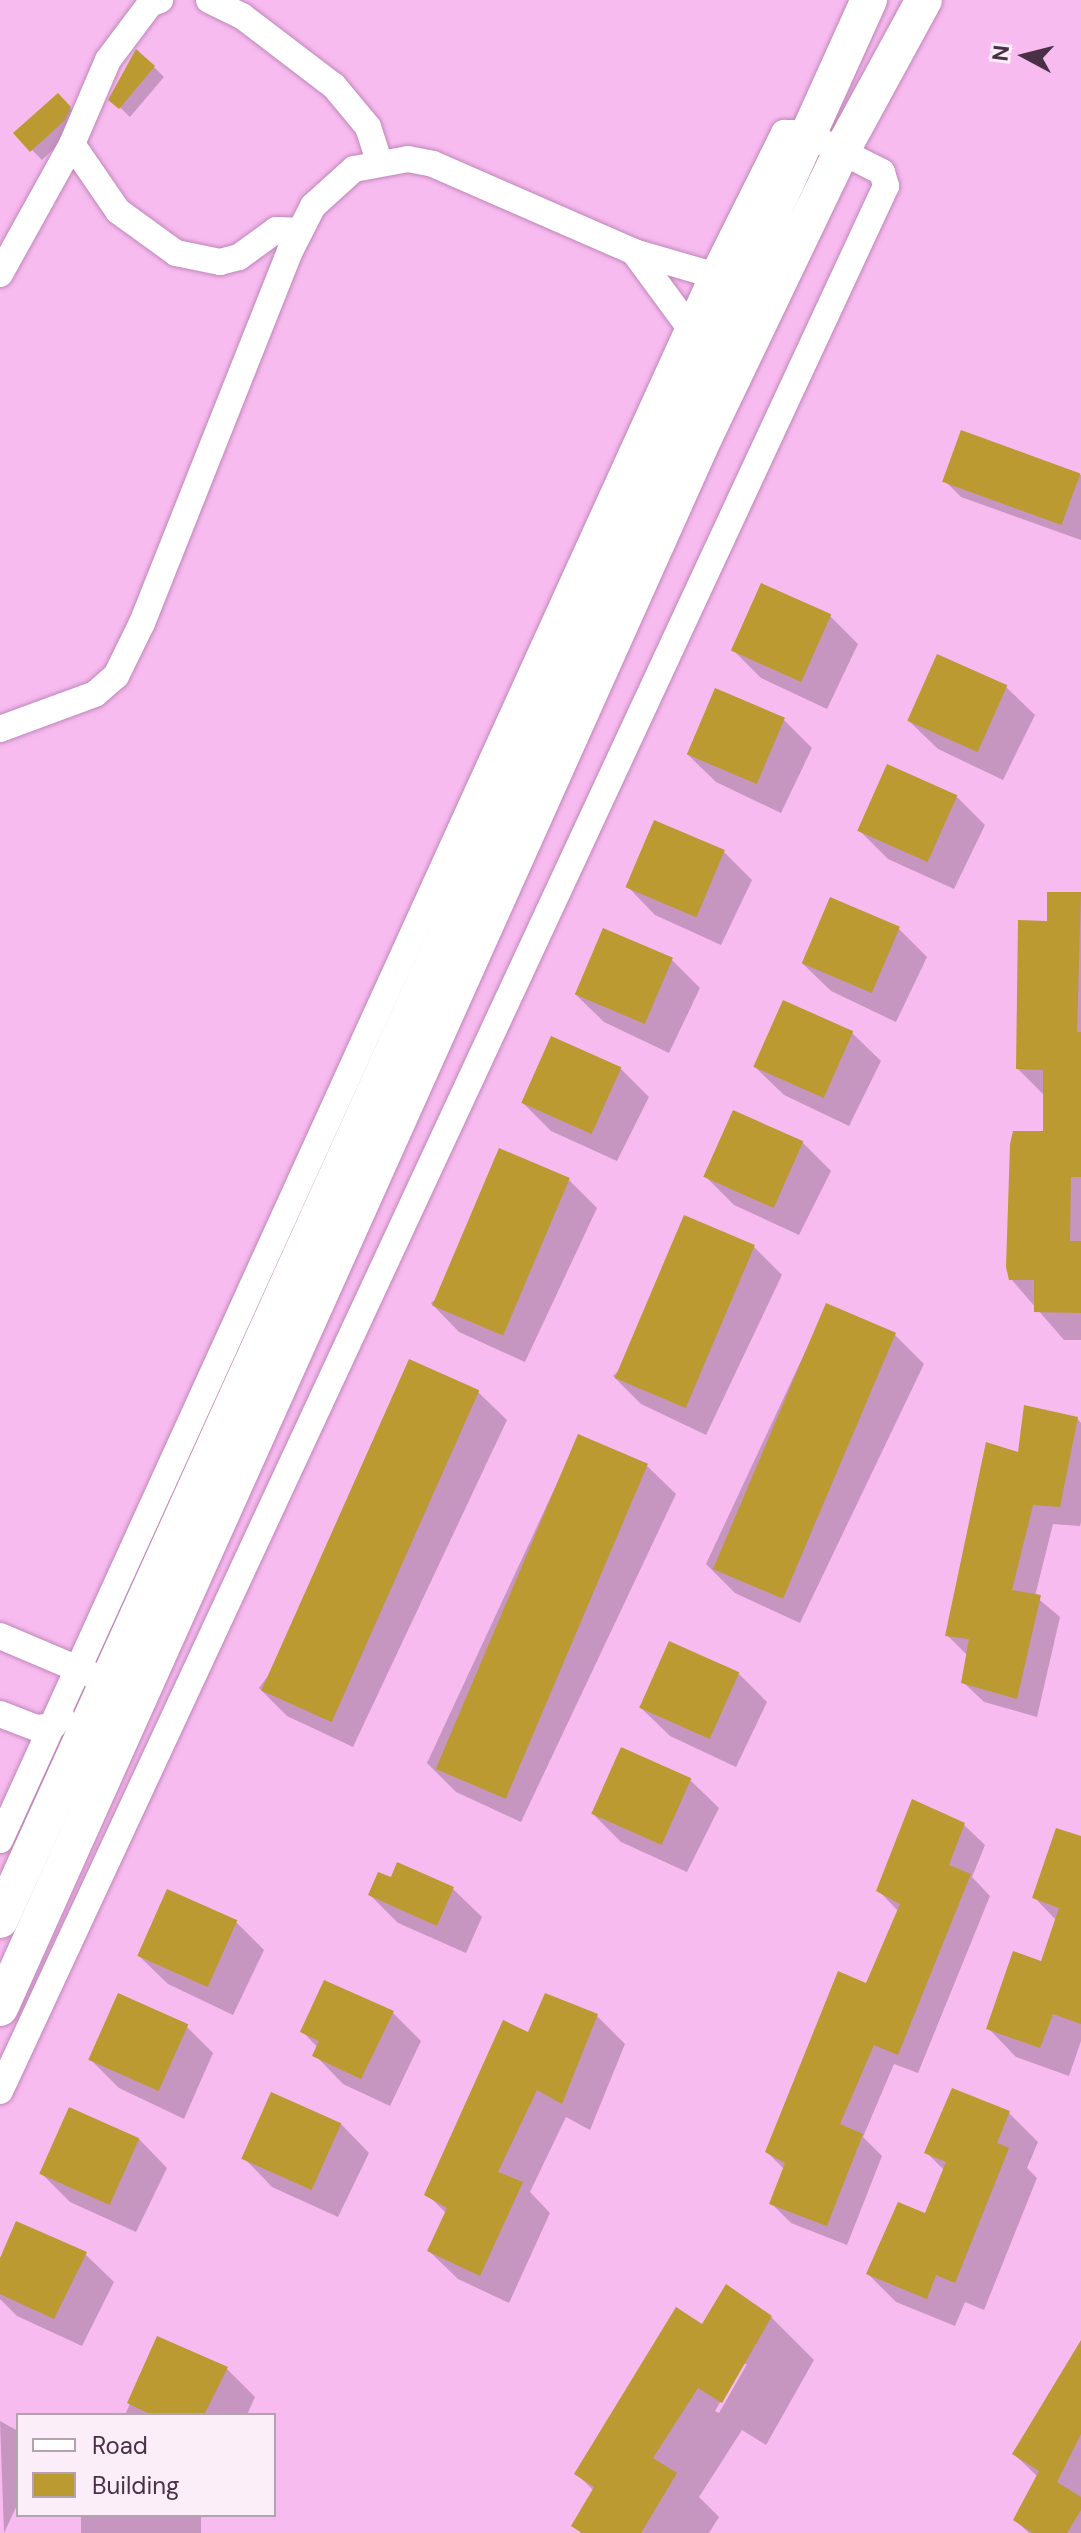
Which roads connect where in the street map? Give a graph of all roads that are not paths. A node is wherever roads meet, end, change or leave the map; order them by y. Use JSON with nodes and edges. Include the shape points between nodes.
{"nodes":[{"id":1,"x":160,"y":0,"type":"edge"},
{"id":2,"x":209,"y":0,"type":"edge"},
{"id":3,"x":869,"y":0,"type":"edge"},
{"id":4,"x":924,"y":0,"type":"edge"},
{"id":5,"x":805,"y":133,"type":"junction"},
{"id":6,"x":72,"y":144,"type":"junction"},
{"id":7,"x":841,"y":152,"type":"junction"},
{"id":8,"x":379,"y":161,"type":"junction"},
{"id":9,"x":300,"y":231,"type":"junction"},
{"id":10,"x":634,"y":252,"type":"junction"},
{"id":11,"x":0,"y":274,"type":"edge"},
{"id":12,"x":713,"y":275,"type":"junction"},
{"id":13,"x":689,"y":327,"type":"junction"},
{"id":14,"x":0,"y":729,"type":"edge"},
{"id":15,"x":0,"y":1636,"type":"edge"},
{"id":16,"x":95,"y":1687,"type":"junction"},
{"id":17,"x":0,"y":1714,"type":"edge"},
{"id":18,"x":53,"y":1726,"type":"junction"},
{"id":19,"x":0,"y":1840,"type":"edge"},
{"id":20,"x":0,"y":1920,"type":"edge"},
{"id":21,"x":0,"y":2008,"type":"edge"},
{"id":22,"x":0,"y":2091,"type":"edge"}],
"edges":[{"from":1,"to":6,"type":"street","via":[[150,4],[108,60]]},
{"from":2,"to":8,"type":"street","via":[[229,8],[334,86],[368,127]]},
{"from":3,"to":5,"type":"main road"},
{"from":4,"to":7,"type":"main road"},
{"from":5,"to":7,"type":"street"},
{"from":5,"to":12,"type":"street","via":[[784,133]]},
{"from":5,"to":16,"type":"main road"},
{"from":6,"to":9,"type":"street","via":[[118,211],[176,253],[220,262],[239,257],[276,230]]},
{"from":6,"to":11,"type":"street"},
{"from":7,"to":21,"type":"main road","via":[[705,436]]},
{"from":7,"to":22,"type":"street","via":[[882,172],[886,186]]},
{"from":8,"to":9,"type":"street","via":[[354,169],[331,185]]},
{"from":8,"to":10,"type":"street","via":[[433,164]]},
{"from":9,"to":14,"type":"street","via":[[116,676],[95,694]]},
{"from":10,"to":12,"type":"street"},
{"from":10,"to":13,"type":"street"},
{"from":12,"to":13,"type":"street"},
{"from":13,"to":16,"type":"street"},
{"from":15,"to":16,"type":"street"},
{"from":16,"to":18,"type":"street"},
{"from":16,"to":20,"type":"main road"},
{"from":17,"to":18,"type":"street","via":[[37,1728]]},
{"from":18,"to":19,"type":"street"}]}
